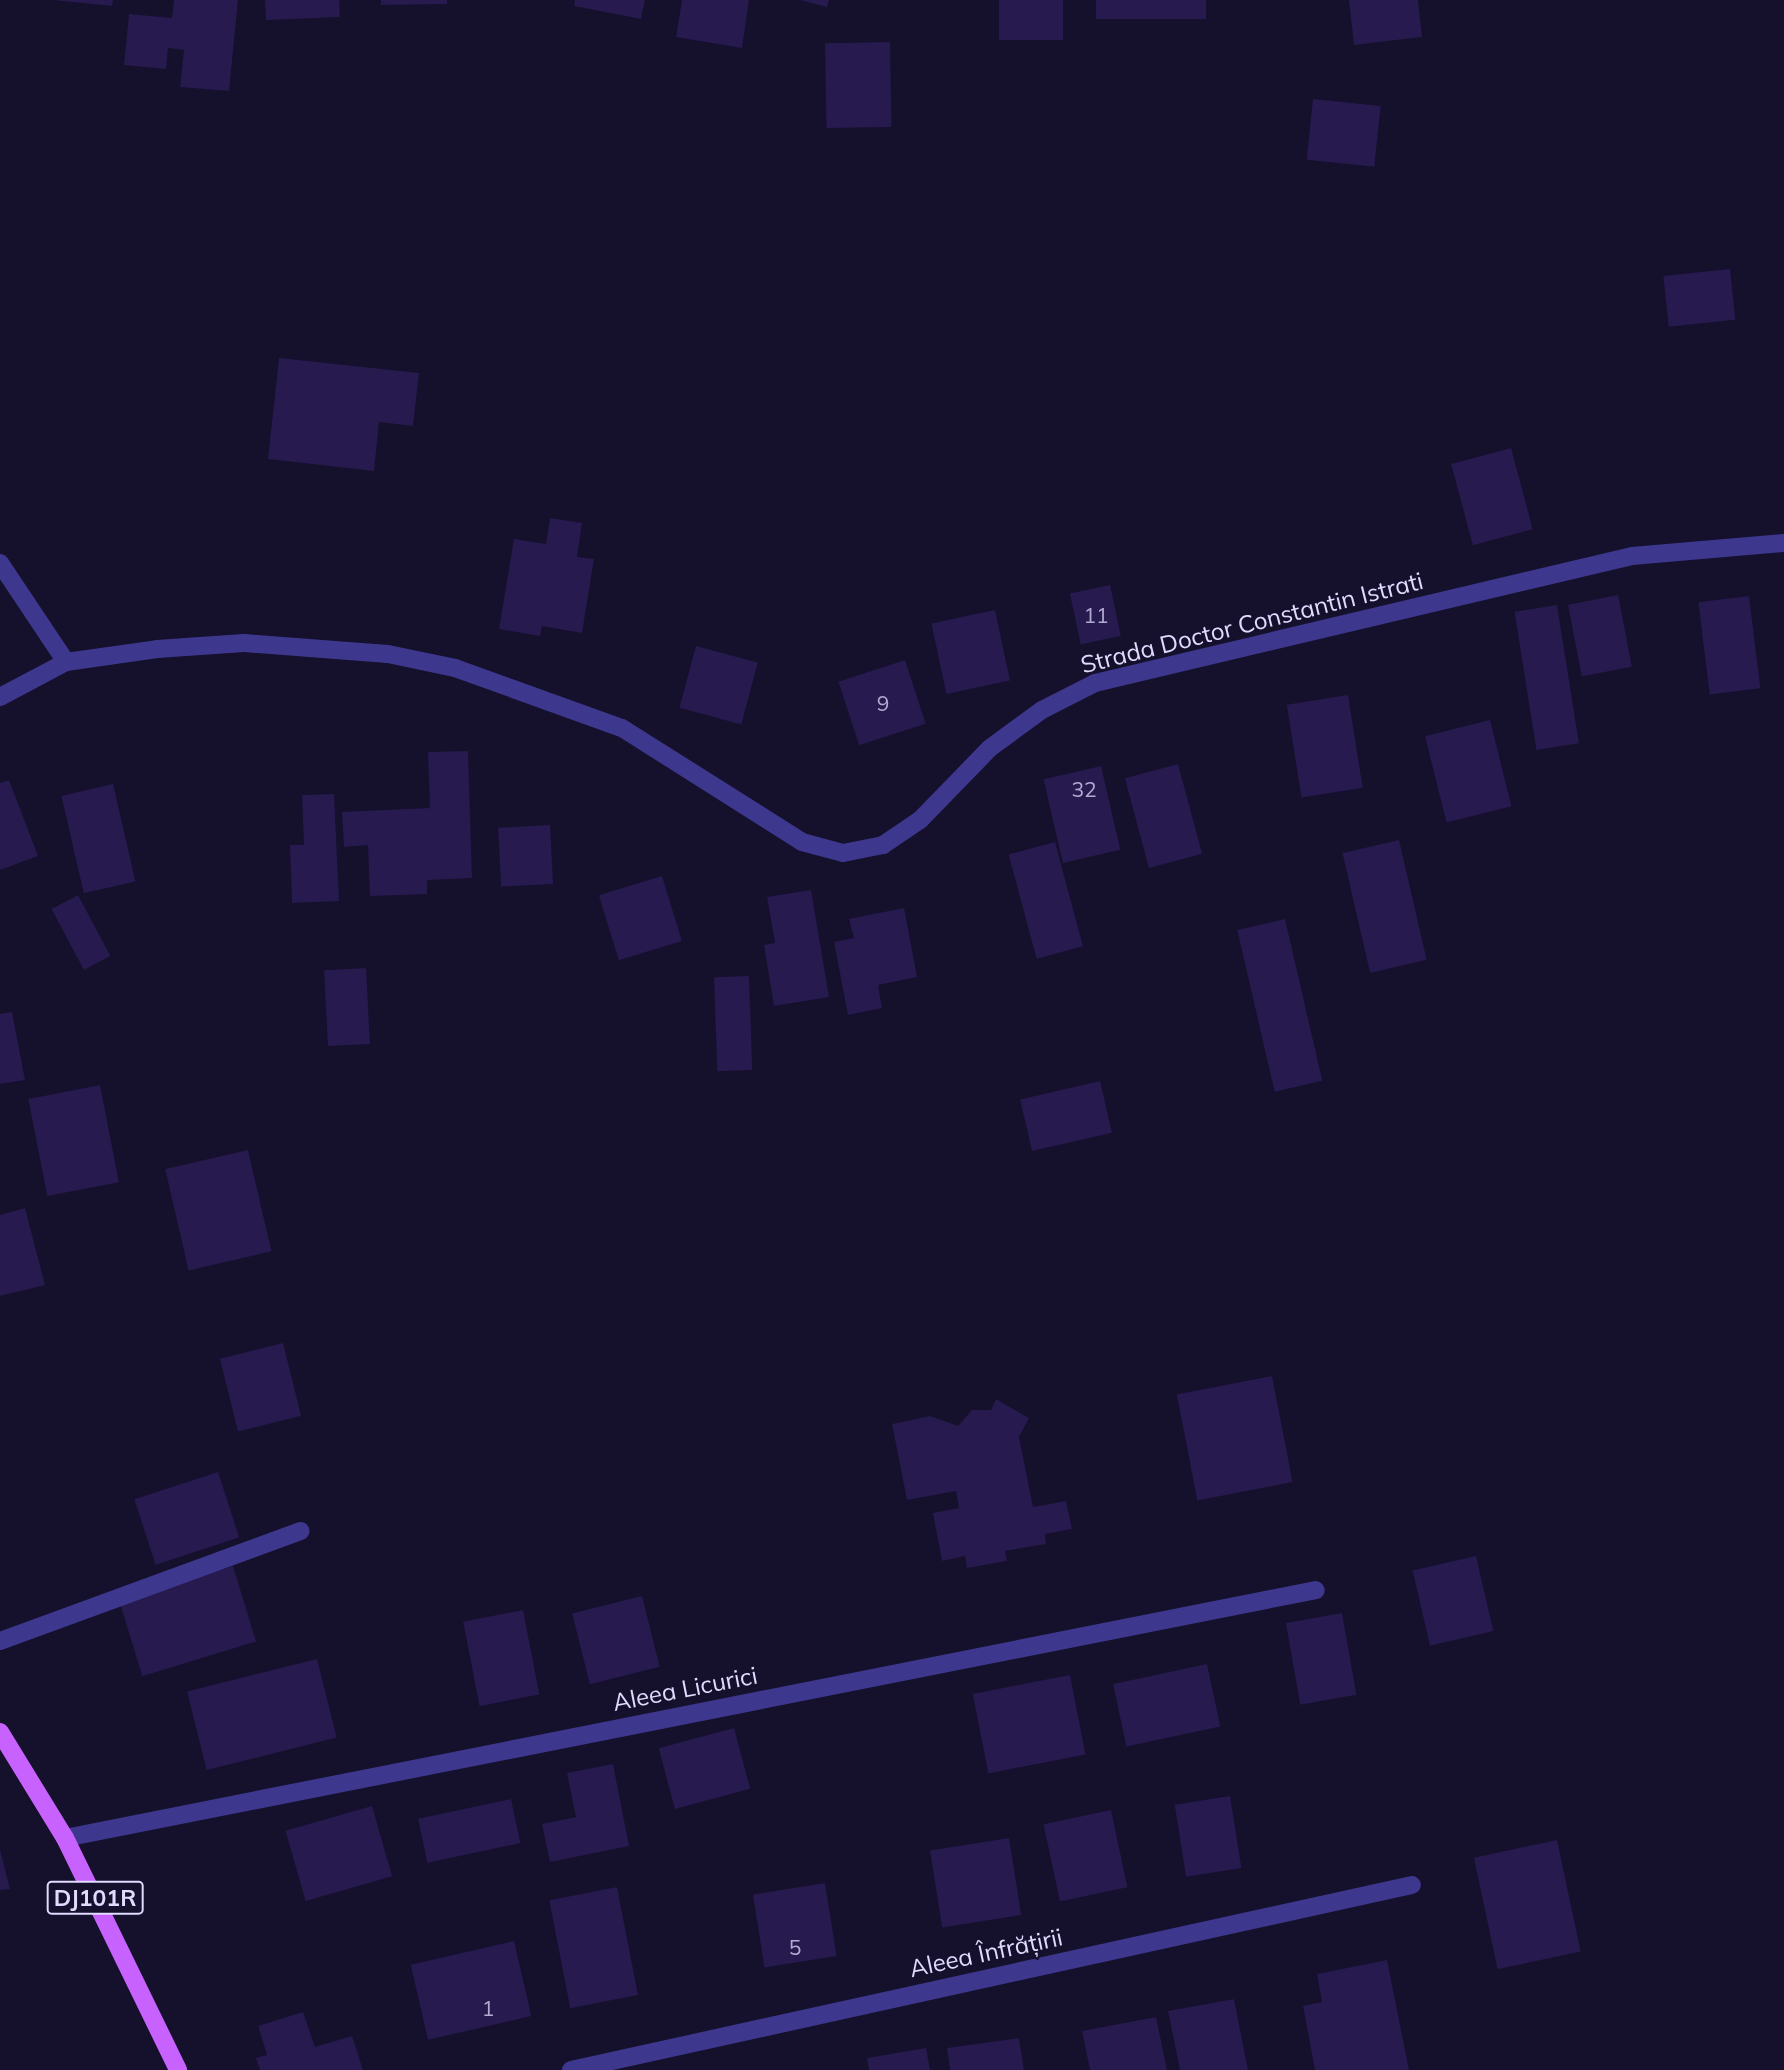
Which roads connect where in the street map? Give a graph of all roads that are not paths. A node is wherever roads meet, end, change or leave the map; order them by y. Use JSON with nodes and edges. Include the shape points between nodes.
{"nodes":[{"id":1,"x":1784,"y":543,"type":"edge"},
{"id":2,"x":0,"y":563,"type":"edge"},
{"id":3,"x":66,"y":662,"type":"junction"},
{"id":4,"x":0,"y":697,"type":"edge"},
{"id":5,"x":300,"y":1531,"type":"dead end"},
{"id":6,"x":1315,"y":1591,"type":"dead end"},
{"id":7,"x":0,"y":1641,"type":"edge"},
{"id":8,"x":0,"y":1732,"type":"edge"},
{"id":9,"x":65,"y":1838,"type":"junction"},
{"id":10,"x":1412,"y":1885,"type":"dead end"},
{"id":11,"x":178,"y":2070,"type":"edge"},
{"id":12,"x":571,"y":2070,"type":"edge"}],
"edges":[{"from":1,"to":3,"type":"street","name":"Strada Doctor Constantin Istrati","via":[[1632,556],[1095,683],[1042,710],[990,748],[920,820],[883,845],[843,853],[802,842],[622,728],[456,667],[315,645],[244,643]]},
{"from":2,"to":3,"type":"street"},
{"from":3,"to":4,"type":"street","name":"Strada Doctor Constantin Istrati"},
{"from":5,"to":7,"type":"street"},
{"from":6,"to":9,"type":"street","name":"Aleea Licurici"},
{"from":8,"to":9,"type":"main road","number":"DJ101R"},
{"from":9,"to":11,"type":"main road","number":"DJ101R"},
{"from":10,"to":12,"type":"street","name":"Aleea Înfrățirii"}]}
